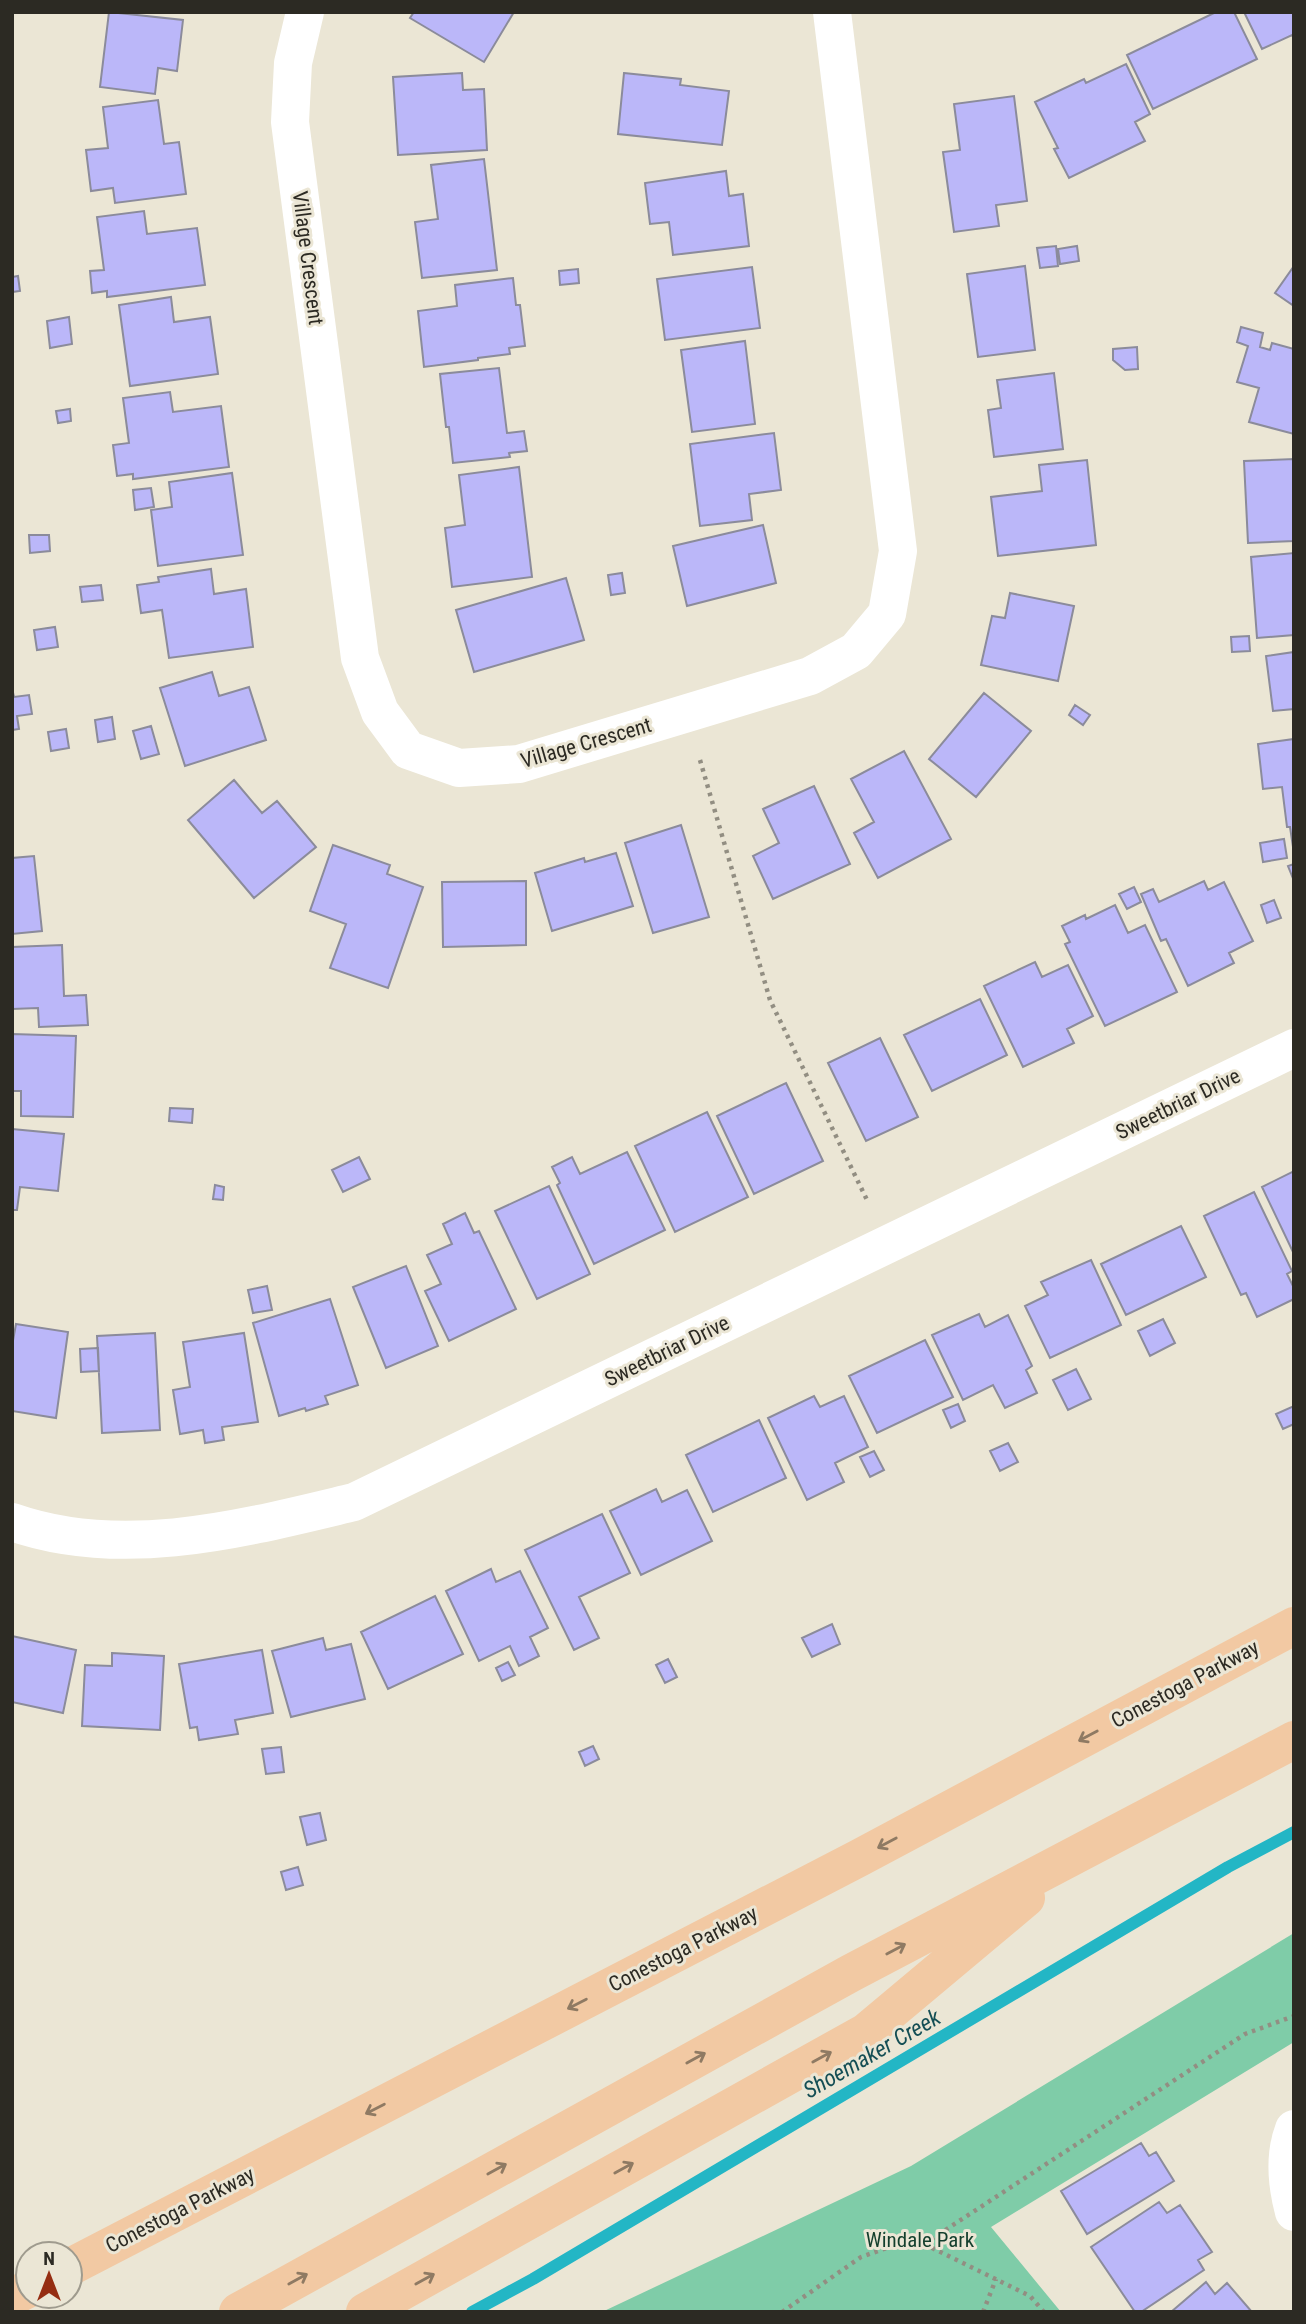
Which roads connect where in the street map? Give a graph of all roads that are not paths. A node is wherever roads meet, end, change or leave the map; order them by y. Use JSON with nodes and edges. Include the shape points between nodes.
{"nodes":[{"id":1,"x":305,"y":12,"type":"edge"},
{"id":2,"x":832,"y":12,"type":"edge"},
{"id":3,"x":1294,"y":1048,"type":"edge"},
{"id":4,"x":12,"y":1522,"type":"edge"},
{"id":5,"x":1294,"y":1626,"type":"edge"},
{"id":6,"x":1294,"y":1740,"type":"edge"},
{"id":7,"x":1082,"y":1852,"type":"junction"},
{"id":8,"x":1294,"y":2129,"type":"edge"},
{"id":9,"x":1294,"y":2212,"type":"edge"},
{"id":10,"x":84,"y":2260,"type":"edge"},
{"id":11,"x":238,"y":2312,"type":"edge"},
{"id":12,"x":365,"y":2312,"type":"edge"}],
"edges":[{"from":1,"to":2,"type":"street","name":"Village Crescent","via":[[293,63],[290,122],[360,658],[380,712],[408,750],[459,768],[519,764],[810,676],[856,651],[887,614],[898,551]]},
{"from":3,"to":4,"type":"street","name":"Sweetbriar Drive","via":[[354,1502],[252,1526],[155,1539],[93,1538]]},
{"from":5,"to":10,"type":"highway","name":"Conestoga Parkway","one_way":true},
{"from":6,"to":7,"type":"highway"},
{"from":11,"to":7,"type":"highway","one_way":true,"via":[[851,1973]]},
{"from":12,"to":7,"type":"highway","one_way":true,"via":[[866,2032]]},
{"from":8,"to":9,"type":"street","via":[[1289,2140],[1287,2189]]}]}
